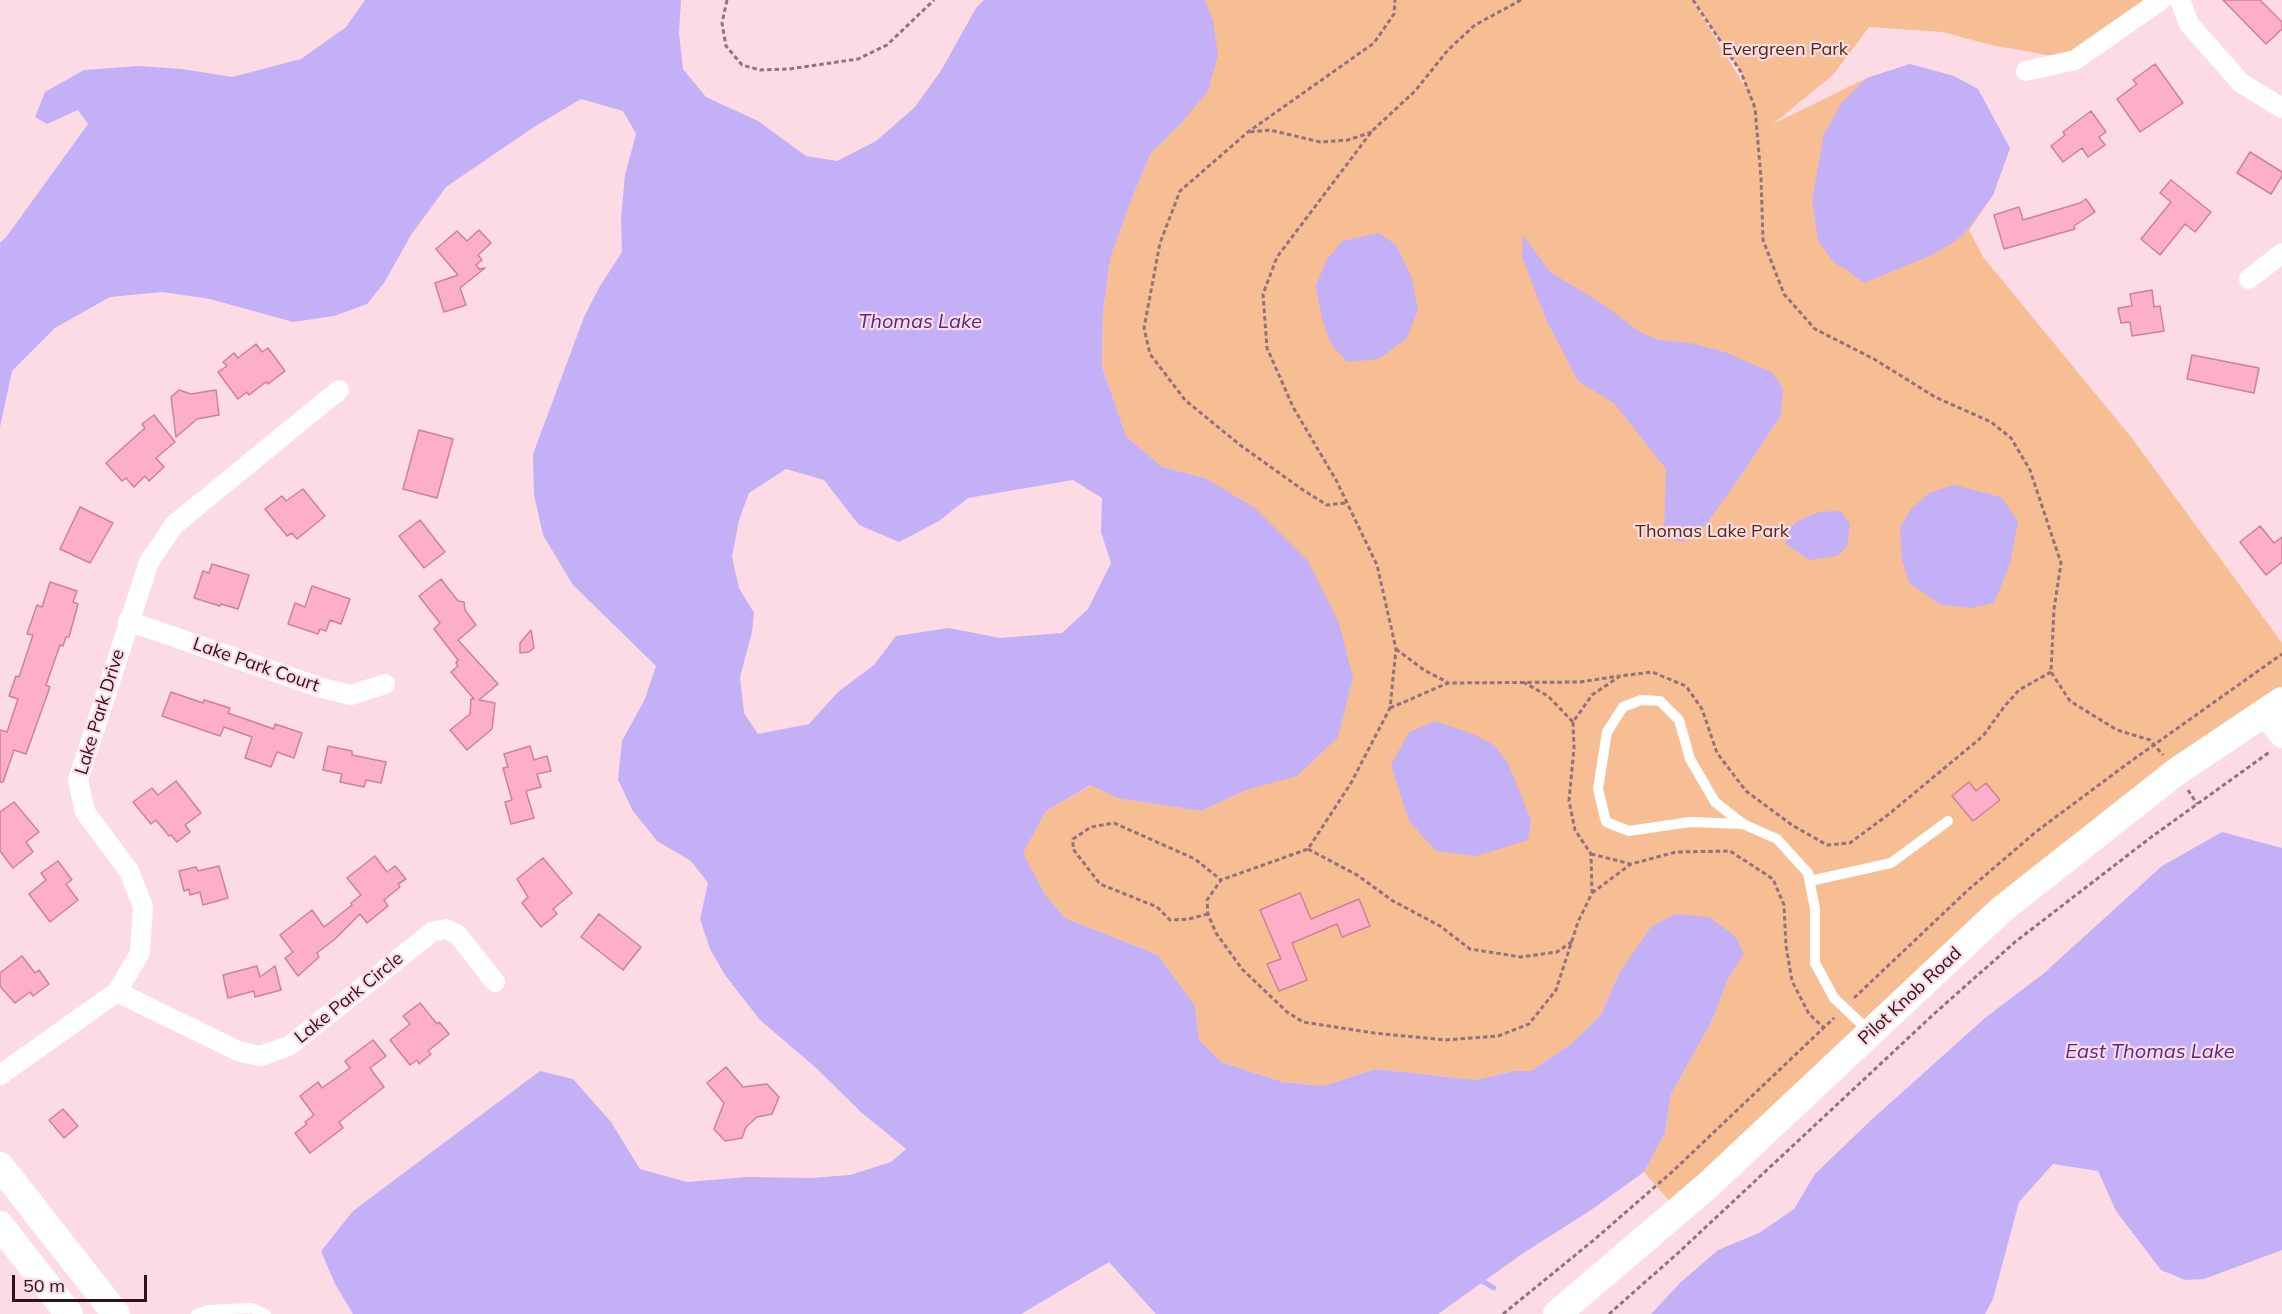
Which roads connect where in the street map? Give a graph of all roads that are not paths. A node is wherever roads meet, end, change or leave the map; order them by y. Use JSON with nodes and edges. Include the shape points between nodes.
{"nodes":[{"id":1,"x":2162,"y":0,"type":"edge"},
{"id":2,"x":2180,"y":0,"type":"edge"},
{"id":3,"x":2026,"y":71,"type":"dead end"},
{"id":4,"x":2282,"y":108,"type":"edge"},
{"id":5,"x":2282,"y":253,"type":"edge"},
{"id":6,"x":2250,"y":279,"type":"dead end"},
{"id":7,"x":339,"y":390,"type":"dead end"},
{"id":8,"x":128,"y":621,"type":"junction"},
{"id":9,"x":385,"y":684,"type":"dead end"},
{"id":10,"x":2273,"y":707,"type":"edge"},
{"id":11,"x":2278,"y":742,"type":"edge"},
{"id":12,"x":1948,"y":821,"type":"dead end"},
{"id":13,"x":1743,"y":824,"type":"junction"},
{"id":14,"x":1810,"y":881,"type":"junction"},
{"id":15,"x":495,"y":982,"type":"dead end"},
{"id":16,"x":117,"y":993,"type":"junction"},
{"id":17,"x":1871,"y":1032,"type":"junction"},
{"id":18,"x":0,"y":1075,"type":"edge"},
{"id":19,"x":0,"y":1166,"type":"edge"},
{"id":20,"x":0,"y":1225,"type":"edge"},
{"id":21,"x":69,"y":1314,"type":"edge"},
{"id":22,"x":116,"y":1314,"type":"edge"},
{"id":23,"x":196,"y":1314,"type":"edge"},
{"id":24,"x":266,"y":1314,"type":"edge"},
{"id":25,"x":1557,"y":1314,"type":"edge"}],
"edges":[{"from":1,"to":3,"type":"street","via":[[2075,60]]},
{"from":2,"to":4,"type":"street","via":[[2189,24],[2241,83]]},
{"from":5,"to":6,"type":"street"},
{"from":7,"to":8,"type":"street","name":"Lake Park Drive","via":[[174,525],[149,562]]},
{"from":8,"to":9,"type":"street","name":"Lake Park Court","via":[[351,695]]},
{"from":8,"to":16,"type":"street","name":"Lake Park Drive","via":[[78,780],[84,812],[129,871],[142,906],[140,953]]},
{"from":10,"to":11,"type":"street"},
{"from":10,"to":17,"type":"main road","name":"Pilot Knob Road","via":[[2176,772],[2001,910]]},
{"from":12,"to":14,"type":"lane","via":[[1891,863]]},
{"from":13,"to":13,"type":"lane","via":[[1715,802],[1690,759],[1679,720],[1660,701],[1641,700],[1623,707],[1607,732],[1598,789],[1606,822],[1629,831],[1690,822]]},
{"from":13,"to":14,"type":"lane","via":[[1777,839],[1808,873]]},
{"from":14,"to":17,"type":"lane","via":[[1815,909],[1815,963],[1833,998]]},
{"from":15,"to":16,"type":"street","name":"Lake Park Circle","via":[[457,934],[446,929],[432,932],[289,1046],[260,1056],[238,1051]]},
{"from":16,"to":18,"type":"street","name":"Lake Park Drive"},
{"from":17,"to":25,"type":"main road","name":"Pilot Knob Road","via":[[1707,1186]]},
{"from":19,"to":22,"type":"main road"},
{"from":20,"to":21,"type":"main road"},
{"from":23,"to":24,"type":"lane","via":[[252,1308]]}]}
